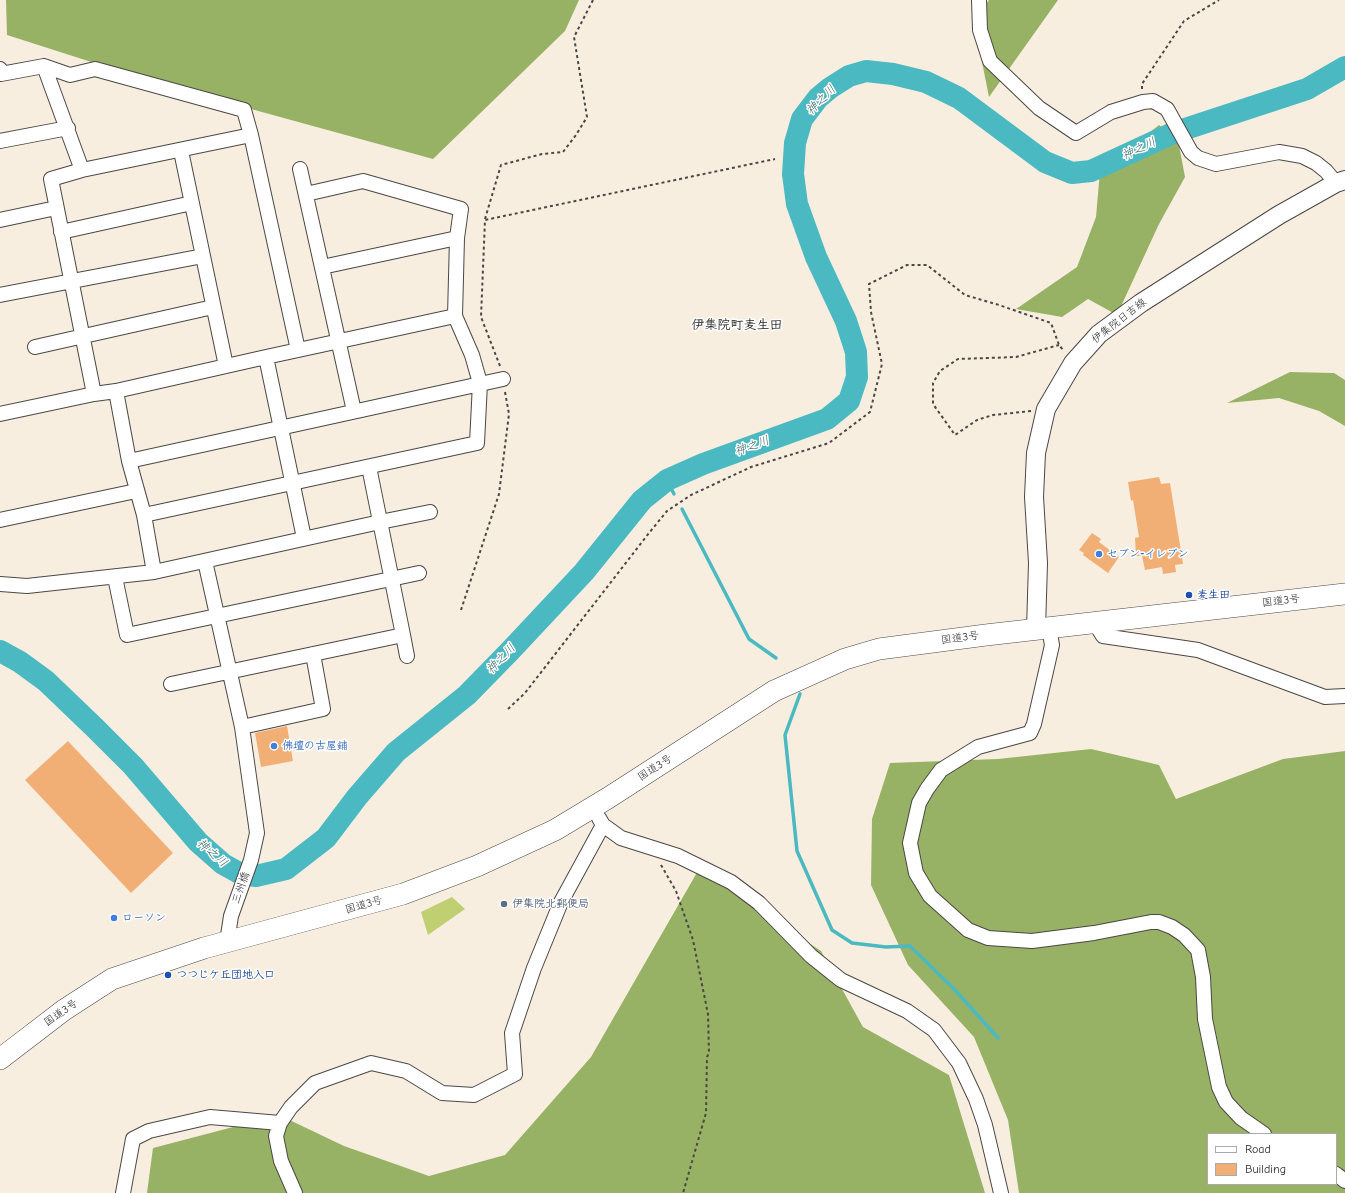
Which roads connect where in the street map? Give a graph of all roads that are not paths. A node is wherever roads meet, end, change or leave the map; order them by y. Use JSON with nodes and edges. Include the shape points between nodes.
{"nodes":[{"id":1,"x":979,"y":0,"type":"edge"},
{"id":2,"x":44,"y":66,"type":"junction"},
{"id":3,"x":0,"y":72,"type":"edge"},
{"id":4,"x":68,"y":128,"type":"junction"},
{"id":5,"x":251,"y":135,"type":"junction"},
{"id":6,"x":0,"y":141,"type":"edge"},
{"id":7,"x":181,"y":151,"type":"junction"},
{"id":8,"x":300,"y":169,"type":"dead end"},
{"id":9,"x":82,"y":170,"type":"junction"},
{"id":10,"x":1340,"y":182,"type":"edge"},
{"id":11,"x":306,"y":194,"type":"junction"},
{"id":12,"x":192,"y":203,"type":"junction"},
{"id":13,"x":56,"y":208,"type":"junction"},
{"id":14,"x":0,"y":220,"type":"edge"},
{"id":15,"x":61,"y":232,"type":"junction"},
{"id":16,"x":456,"y":238,"type":"junction"},
{"id":17,"x":203,"y":256,"type":"junction"},
{"id":18,"x":322,"y":267,"type":"junction"},
{"id":19,"x":71,"y":281,"type":"junction"},
{"id":20,"x":0,"y":295,"type":"edge"},
{"id":21,"x":213,"y":307,"type":"junction"},
{"id":22,"x":455,"y":316,"type":"junction"},
{"id":23,"x":83,"y":336,"type":"junction"},
{"id":24,"x":337,"y":341,"type":"junction"},
{"id":25,"x":35,"y":347,"type":"dead end"},
{"id":26,"x":298,"y":350,"type":"junction"},
{"id":27,"x":266,"y":357,"type":"junction"},
{"id":28,"x":226,"y":366,"type":"junction"},
{"id":29,"x":503,"y":379,"type":"road end"},
{"id":30,"x":480,"y":383,"type":"junction"},
{"id":31,"x":116,"y":391,"type":"junction"},
{"id":32,"x":94,"y":394,"type":"junction"},
{"id":33,"x":354,"y":411,"type":"junction"},
{"id":34,"x":0,"y":414,"type":"edge"},
{"id":35,"x":281,"y":428,"type":"junction"},
{"id":36,"x":129,"y":461,"type":"junction"},
{"id":37,"x":369,"y":467,"type":"junction"},
{"id":38,"x":293,"y":482,"type":"junction"},
{"id":39,"x":136,"y":491,"type":"junction"},
{"id":40,"x":430,"y":512,"type":"dead end"},
{"id":41,"x":144,"y":515,"type":"junction"},
{"id":42,"x":0,"y":520,"type":"edge"},
{"id":43,"x":380,"y":522,"type":"junction"},
{"id":44,"x":304,"y":538,"type":"junction"},
{"id":45,"x":205,"y":561,"type":"junction"},
{"id":46,"x":154,"y":572,"type":"junction"},
{"id":47,"x":419,"y":573,"type":"dead end"},
{"id":48,"x":115,"y":577,"type":"junction"},
{"id":49,"x":392,"y":578,"type":"junction"},
{"id":50,"x":0,"y":584,"type":"edge"},
{"id":51,"x":1345,"y":594,"type":"edge"},
{"id":52,"x":218,"y":615,"type":"junction"},
{"id":53,"x":1095,"y":623,"type":"junction"},
{"id":54,"x":1042,"y":629,"type":"junction"},
{"id":55,"x":403,"y":635,"type":"junction"},
{"id":56,"x":313,"y":654,"type":"junction"},
{"id":57,"x":407,"y":656,"type":"dead end"},
{"id":58,"x":228,"y":672,"type":"junction"},
{"id":59,"x":171,"y":684,"type":"dead end"},
{"id":60,"x":1345,"y":696,"type":"edge"},
{"id":61,"x":242,"y":727,"type":"junction"},
{"id":62,"x":598,"y":816,"type":"junction"},
{"id":63,"x":227,"y":942,"type":"junction"},
{"id":64,"x":0,"y":1059,"type":"edge"},
{"id":65,"x":280,"y":1123,"type":"junction"},
{"id":66,"x":1263,"y":1133,"type":"edge"},
{"id":67,"x":1337,"y":1175,"type":"edge"},
{"id":68,"x":1345,"y":1181,"type":"edge"},
{"id":69,"x":123,"y":1193,"type":"edge"},
{"id":70,"x":295,"y":1193,"type":"edge"},
{"id":71,"x":1001,"y":1193,"type":"edge"}],
"edges":[{"from":1,"to":10,"type":"street","via":[[980,30],[990,60],[1039,108],[1076,132],[1111,112],[1153,101],[1167,109],[1191,152],[1198,158],[1216,164],[1279,152],[1302,156],[1316,163]]},
{"from":2,"to":3,"type":"street"},
{"from":2,"to":4,"type":"street"},
{"from":2,"to":5,"type":"street","via":[[70,75],[95,69],[244,110]]},
{"from":4,"to":6,"type":"street"},
{"from":4,"to":9,"type":"street"},
{"from":5,"to":7,"type":"street"},
{"from":5,"to":26,"type":"street"},
{"from":7,"to":9,"type":"street"},
{"from":7,"to":12,"type":"street"},
{"from":8,"to":11,"type":"street"},
{"from":9,"to":13,"type":"street","via":[[51,179]]},
{"from":10,"to":54,"type":"main road","name":"伊集院日吉線","via":[[1279,214],[1141,303],[1099,334],[1073,363],[1046,409],[1040,430],[1034,475]]},
{"from":11,"to":16,"type":"street","via":[[363,181],[461,209]]},
{"from":11,"to":18,"type":"street"},
{"from":12,"to":15,"type":"street"},
{"from":12,"to":17,"type":"street"},
{"from":13,"to":14,"type":"street"},
{"from":13,"to":15,"type":"street"},
{"from":15,"to":19,"type":"street"},
{"from":16,"to":18,"type":"street"},
{"from":16,"to":22,"type":"street"},
{"from":17,"to":19,"type":"street"},
{"from":17,"to":21,"type":"street"},
{"from":18,"to":24,"type":"street"},
{"from":19,"to":20,"type":"street"},
{"from":19,"to":23,"type":"street"},
{"from":21,"to":23,"type":"street"},
{"from":21,"to":28,"type":"street"},
{"from":22,"to":24,"type":"street"},
{"from":22,"to":30,"type":"street","via":[[472,355]]},
{"from":23,"to":25,"type":"street"},
{"from":23,"to":32,"type":"street"},
{"from":24,"to":26,"type":"street"},
{"from":24,"to":33,"type":"street"},
{"from":26,"to":27,"type":"street"},
{"from":27,"to":28,"type":"street"},
{"from":27,"to":35,"type":"street"},
{"from":28,"to":31,"type":"street"},
{"from":29,"to":30,"type":"street"},
{"from":30,"to":33,"type":"street"},
{"from":30,"to":37,"type":"street","via":[[477,443]]},
{"from":31,"to":32,"type":"street"},
{"from":31,"to":36,"type":"street"},
{"from":32,"to":34,"type":"street"},
{"from":33,"to":35,"type":"street"},
{"from":35,"to":36,"type":"street"},
{"from":35,"to":38,"type":"street"},
{"from":36,"to":39,"type":"street"},
{"from":37,"to":38,"type":"street"},
{"from":37,"to":43,"type":"street"},
{"from":38,"to":41,"type":"street"},
{"from":38,"to":44,"type":"street"},
{"from":39,"to":41,"type":"street"},
{"from":39,"to":42,"type":"street"},
{"from":40,"to":43,"type":"street"},
{"from":41,"to":46,"type":"street"},
{"from":43,"to":44,"type":"street"},
{"from":43,"to":49,"type":"street"},
{"from":44,"to":45,"type":"street"},
{"from":45,"to":46,"type":"street"},
{"from":45,"to":52,"type":"street","name":"三州橋"},
{"from":46,"to":48,"type":"street"},
{"from":47,"to":49,"type":"street"},
{"from":48,"to":50,"type":"street","via":[[26,586]]},
{"from":48,"to":52,"type":"street","via":[[126,635]]},
{"from":49,"to":52,"type":"street"},
{"from":49,"to":55,"type":"street"},
{"from":51,"to":53,"type":"highway","name":"国道3号"},
{"from":52,"to":58,"type":"street","name":"三州橋"},
{"from":53,"to":54,"type":"highway","name":"国道3号"},
{"from":53,"to":60,"type":"street","via":[[1103,636],[1198,650],[1325,697]]},
{"from":54,"to":62,"type":"highway","name":"国道3号","via":[[880,649],[821,669],[774,691]]},
{"from":54,"to":66,"type":"street","via":[[1052,645],[1030,733],[978,747],[941,770],[926,788],[919,803],[910,843],[916,872],[930,896],[968,930],[988,938],[1032,941],[1151,922],[1172,927],[1184,935],[1198,950],[1203,977],[1205,1019],[1218,1087],[1226,1102],[1241,1118]]},
{"from":55,"to":56,"type":"street"},
{"from":55,"to":57,"type":"street"},
{"from":56,"to":58,"type":"street"},
{"from":56,"to":61,"type":"street","via":[[323,709]]},
{"from":58,"to":59,"type":"street"},
{"from":58,"to":61,"type":"street","name":"三州橋"},
{"from":61,"to":63,"type":"street","name":"三州橋","via":[[257,833],[251,860],[231,916]]},
{"from":62,"to":63,"type":"highway","name":"国道3号","via":[[555,830],[477,866],[403,894]]},
{"from":62,"to":65,"type":"street","via":[[534,968],[512,1033],[515,1074],[474,1095],[442,1093],[406,1072],[371,1063],[315,1083],[291,1107]]},
{"from":62,"to":71,"type":"street","via":[[621,838],[678,856],[731,882],[759,904],[811,956],[841,980],[908,1011],[934,1030],[959,1063],[976,1099],[985,1125]]},
{"from":63,"to":64,"type":"highway","name":"国道3号","via":[[112,979],[64,1010]]},
{"from":65,"to":69,"type":"street","via":[[210,1117],[149,1131],[133,1139]]},
{"from":65,"to":70,"type":"street","via":[[276,1136],[281,1161]]},
{"from":67,"to":68,"type":"street"}]}
